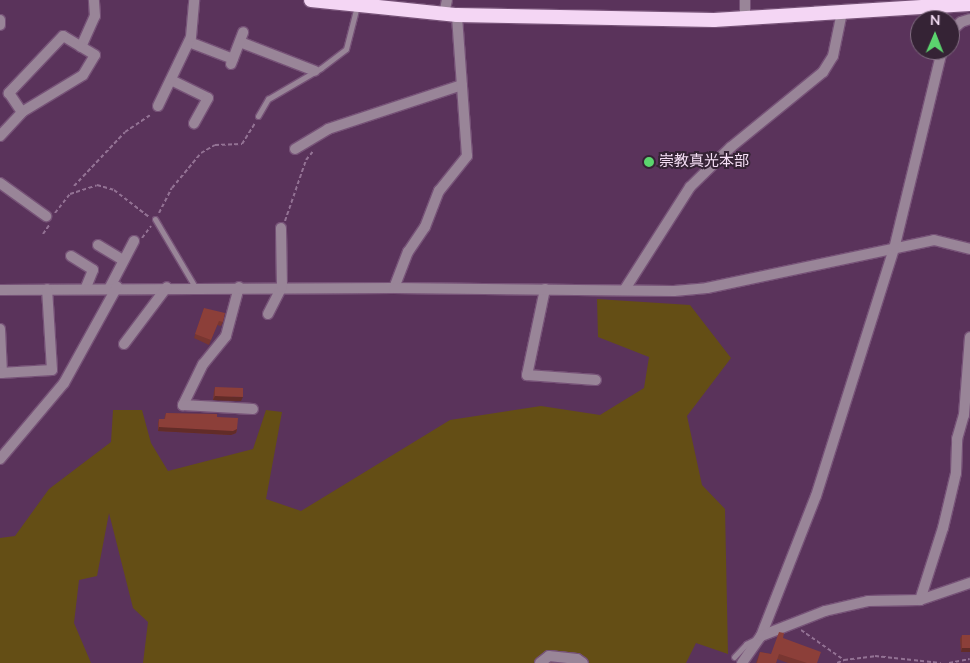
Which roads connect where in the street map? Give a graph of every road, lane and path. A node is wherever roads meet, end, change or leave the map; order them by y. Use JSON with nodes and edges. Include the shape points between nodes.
{"nodes":[{"id":1,"x":94,"y":0,"type":"edge"},
{"id":2,"x":194,"y":0,"type":"edge"},
{"id":3,"x":311,"y":0,"type":"edge"},
{"id":4,"x":447,"y":0,"type":"edge"},
{"id":5,"x":745,"y":0,"type":"edge"},
{"id":6,"x":970,"y":4,"type":"edge"},
{"id":7,"x":358,"y":6,"type":"junction"},
{"id":8,"x":842,"y":12,"type":"junction"},
{"id":9,"x":451,"y":15,"type":"junction"},
{"id":10,"x":745,"y":19,"type":"junction"},
{"id":11,"x":0,"y":20,"type":"edge"},
{"id":12,"x":0,"y":25,"type":"edge"},
{"id":13,"x":189,"y":42,"type":"junction"},
{"id":14,"x":81,"y":47,"type":"junction"},
{"id":15,"x":940,"y":60,"type":"edge"},
{"id":16,"x":315,"y":71,"type":"junction"},
{"id":17,"x":171,"y":80,"type":"junction"},
{"id":18,"x":462,"y":85,"type":"junction"},
{"id":19,"x":158,"y":106,"type":"joint"},
{"id":20,"x":22,"y":112,"type":"junction"},
{"id":21,"x":258,"y":116,"type":"joint"},
{"id":22,"x":194,"y":123,"type":"dead end"},
{"id":23,"x":0,"y":136,"type":"edge"},
{"id":24,"x":315,"y":148,"type":"dead end"},
{"id":25,"x":295,"y":149,"type":"dead end"},
{"id":26,"x":0,"y":183,"type":"edge"},
{"id":27,"x":74,"y":186,"type":"dead end"},
{"id":28,"x":46,"y":216,"type":"dead end"},
{"id":29,"x":156,"y":220,"type":"joint"},
{"id":30,"x":281,"y":228,"type":"joint"},
{"id":31,"x":43,"y":234,"type":"dead end"},
{"id":32,"x":134,"y":241,"type":"joint"},
{"id":33,"x":98,"y":245,"type":"dead end"},
{"id":34,"x":894,"y":249,"type":"junction"},
{"id":35,"x":970,"y":249,"type":"edge"},
{"id":36,"x":72,"y":256,"type":"dead end"},
{"id":37,"x":123,"y":260,"type":"junction"},
{"id":38,"x":86,"y":287,"type":"junction"},
{"id":39,"x":113,"y":287,"type":"junction"},
{"id":40,"x":167,"y":287,"type":"junction"},
{"id":41,"x":195,"y":287,"type":"junction"},
{"id":42,"x":239,"y":287,"type":"junction"},
{"id":43,"x":282,"y":287,"type":"junction"},
{"id":44,"x":394,"y":288,"type":"junction"},
{"id":45,"x":47,"y":289,"type":"junction"},
{"id":46,"x":545,"y":289,"type":"junction"},
{"id":47,"x":625,"y":289,"type":"junction"},
{"id":48,"x":0,"y":290,"type":"edge"},
{"id":49,"x":268,"y":314,"type":"dead end"},
{"id":50,"x":0,"y":330,"type":"edge"},
{"id":51,"x":970,"y":337,"type":"edge"},
{"id":52,"x":124,"y":344,"type":"dead end"},
{"id":53,"x":1,"y":373,"type":"edge"},
{"id":54,"x":596,"y":380,"type":"dead end"},
{"id":55,"x":253,"y":408,"type":"dead end"},
{"id":56,"x":0,"y":459,"type":"edge"},
{"id":57,"x":970,"y":583,"type":"edge"},
{"id":58,"x":920,"y":600,"type":"junction"},
{"id":59,"x":797,"y":622,"type":"junction"},
{"id":60,"x":761,"y":636,"type":"junction"},
{"id":61,"x":970,"y":659,"type":"edge"},
{"id":62,"x":738,"y":660,"type":"edge"},
{"id":63,"x":844,"y":660,"type":"junction"},
{"id":64,"x":540,"y":663,"type":"edge"},
{"id":65,"x":583,"y":663,"type":"edge"},
{"id":66,"x":837,"y":663,"type":"edge"},
{"id":67,"x":941,"y":663,"type":"edge"},
{"id":68,"x":949,"y":663,"type":"edge"}],
"edges":[{"from":1,"to":14,"type":"street","via":[[95,16]]},
{"from":2,"to":13,"type":"street"},
{"from":3,"to":7,"type":"highway"},
{"from":4,"to":9,"type":"street"},
{"from":5,"to":10,"type":"street"},
{"from":6,"to":8,"type":"highway"},
{"from":7,"to":9,"type":"highway"},
{"from":7,"to":16,"type":"lane","via":[[346,49]]},
{"from":8,"to":10,"type":"highway"},
{"from":8,"to":47,"type":"street","via":[[833,56],[823,72],[731,147],[690,187]]},
{"from":9,"to":10,"type":"highway"},
{"from":9,"to":18,"type":"street"},
{"from":11,"to":12,"type":"street"},
{"from":13,"to":16,"type":"street","via":[[232,62],[242,37]]},
{"from":13,"to":17,"type":"street"},
{"from":14,"to":20,"type":"street","via":[[95,55],[83,75]]},
{"from":14,"to":20,"type":"street","via":[[63,36],[9,93]]},
{"from":15,"to":34,"type":"street"},
{"from":16,"to":21,"type":"lane","via":[[268,99]]},
{"from":17,"to":19,"type":"street"},
{"from":17,"to":22,"type":"street","via":[[208,98]]},
{"from":18,"to":25,"type":"street","via":[[328,130]]},
{"from":18,"to":44,"type":"street","via":[[467,156],[439,191]]},
{"from":19,"to":27,"type":"path","via":[[148,118],[125,132]]},
{"from":20,"to":23,"type":"street"},
{"from":21,"to":29,"type":"path","via":[[242,144],[216,145],[201,153],[172,188]]},
{"from":24,"to":30,"type":"path","via":[[306,160],[290,214]]},
{"from":26,"to":28,"type":"street"},
{"from":29,"to":41,"type":"lane"},
{"from":30,"to":43,"type":"street"},
{"from":31,"to":32,"type":"path","via":[[65,198],[82,189],[104,185],[153,222],[140,240]]},
{"from":32,"to":37,"type":"street"},
{"from":33,"to":37,"type":"street"},
{"from":34,"to":35,"type":"street","via":[[934,240]]},
{"from":34,"to":47,"type":"street","via":[[707,288],[674,291]]},
{"from":34,"to":60,"type":"street","via":[[816,496]]},
{"from":36,"to":38,"type":"street","via":[[93,270]]},
{"from":37,"to":39,"type":"street"},
{"from":38,"to":39,"type":"street"},
{"from":38,"to":45,"type":"street"},
{"from":39,"to":40,"type":"street"},
{"from":39,"to":56,"type":"street","via":[[64,383]]},
{"from":40,"to":41,"type":"street"},
{"from":40,"to":52,"type":"street"},
{"from":41,"to":42,"type":"street"},
{"from":42,"to":43,"type":"street"},
{"from":42,"to":55,"type":"street","via":[[226,336],[203,364],[183,404]]},
{"from":43,"to":44,"type":"street"},
{"from":43,"to":49,"type":"street"},
{"from":44,"to":46,"type":"street"},
{"from":45,"to":48,"type":"street"},
{"from":45,"to":53,"type":"street","via":[[52,370]]},
{"from":46,"to":47,"type":"street"},
{"from":46,"to":54,"type":"street","via":[[527,375]]},
{"from":50,"to":53,"type":"street"},
{"from":51,"to":58,"type":"street","via":[[956,473]]},
{"from":57,"to":58,"type":"street"},
{"from":58,"to":59,"type":"street","via":[[868,601]]},
{"from":59,"to":60,"type":"street"},
{"from":59,"to":63,"type":"path","via":[[803,633]]},
{"from":60,"to":62,"type":"street"},
{"from":61,"to":68,"type":"path"},
{"from":63,"to":66,"type":"path"},
{"from":63,"to":67,"type":"path","via":[[875,656]]},
{"from":64,"to":65,"type":"street","via":[[549,656],[577,659]]}]}
